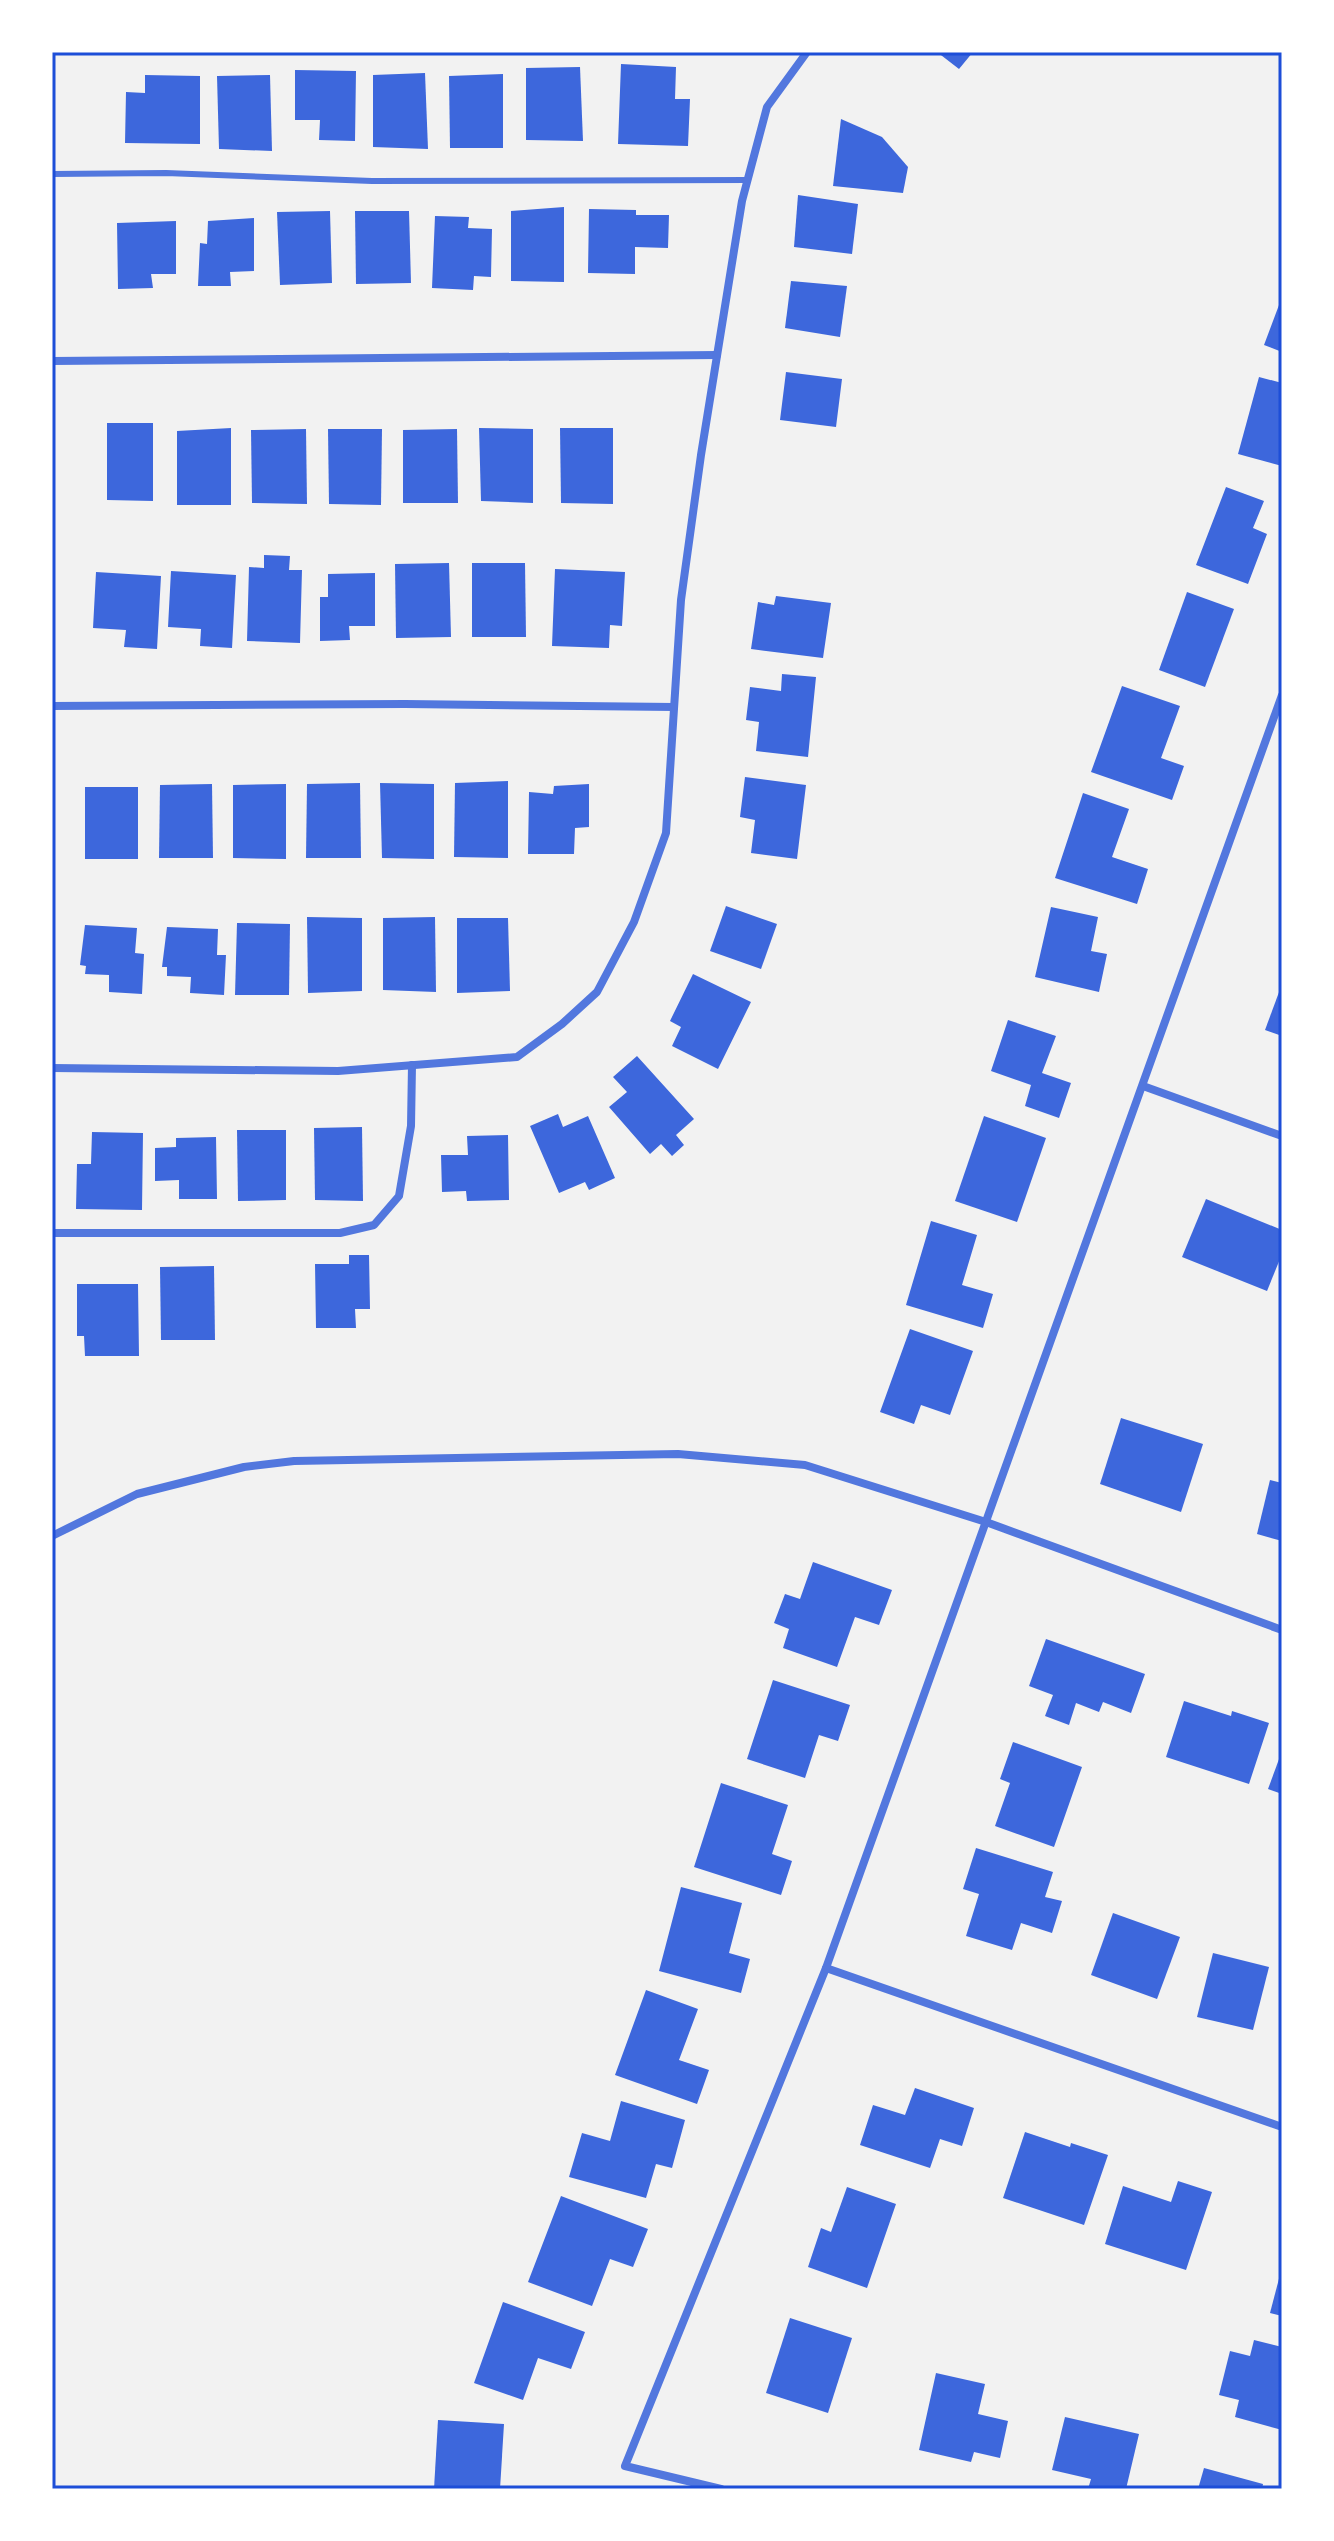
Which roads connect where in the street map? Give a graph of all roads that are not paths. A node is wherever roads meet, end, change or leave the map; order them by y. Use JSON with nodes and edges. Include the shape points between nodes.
{"nodes":[{"id":1,"x":792,"y":52,"type":"edge"},
{"id":2,"x":804,"y":55,"type":"edge"},
{"id":3,"x":52,"y":174,"type":"edge"},
{"id":4,"x":747,"y":180,"type":"junction"},
{"id":5,"x":717,"y":355,"type":"junction"},
{"id":6,"x":52,"y":361,"type":"edge"},
{"id":7,"x":1282,"y":695,"type":"edge"},
{"id":8,"x":52,"y":706,"type":"edge"},
{"id":9,"x":674,"y":707,"type":"junction"},
{"id":10,"x":412,"y":1065,"type":"junction"},
{"id":11,"x":52,"y":1068,"type":"edge"},
{"id":12,"x":1143,"y":1086,"type":"junction"},
{"id":13,"x":1282,"y":1136,"type":"edge"},
{"id":14,"x":52,"y":1233,"type":"edge"},
{"id":15,"x":986,"y":1522,"type":"junction"},
{"id":16,"x":52,"y":1536,"type":"edge"},
{"id":17,"x":1282,"y":1630,"type":"edge"},
{"id":18,"x":826,"y":1968,"type":"junction"},
{"id":19,"x":1282,"y":2127,"type":"edge"},
{"id":20,"x":721,"y":2489,"type":"edge"}],
"edges":[{"from":1,"to":2,"type":"street"},
{"from":2,"to":4,"type":"street","via":[[767,107]]},
{"from":3,"to":4,"type":"lane","via":[[372,181]]},
{"from":4,"to":5,"type":"street"},
{"from":5,"to":6,"type":"street"},
{"from":5,"to":9,"type":"street","via":[[681,600]]},
{"from":7,"to":12,"type":"street"},
{"from":8,"to":9,"type":"street"},
{"from":9,"to":10,"type":"street","via":[[666,833],[634,922],[597,992],[517,1057]]},
{"from":10,"to":11,"type":"street","via":[[338,1071]]},
{"from":10,"to":14,"type":"street","via":[[411,1126],[399,1196],[374,1225],[340,1233]]},
{"from":12,"to":13,"type":"street"},
{"from":12,"to":15,"type":"street"},
{"from":15,"to":16,"type":"street","via":[[805,1465],[678,1454],[294,1461],[244,1467],[137,1494]]},
{"from":15,"to":17,"type":"street"},
{"from":15,"to":18,"type":"street"},
{"from":18,"to":19,"type":"street"},
{"from":18,"to":20,"type":"street","via":[[625,2466]]}]}
